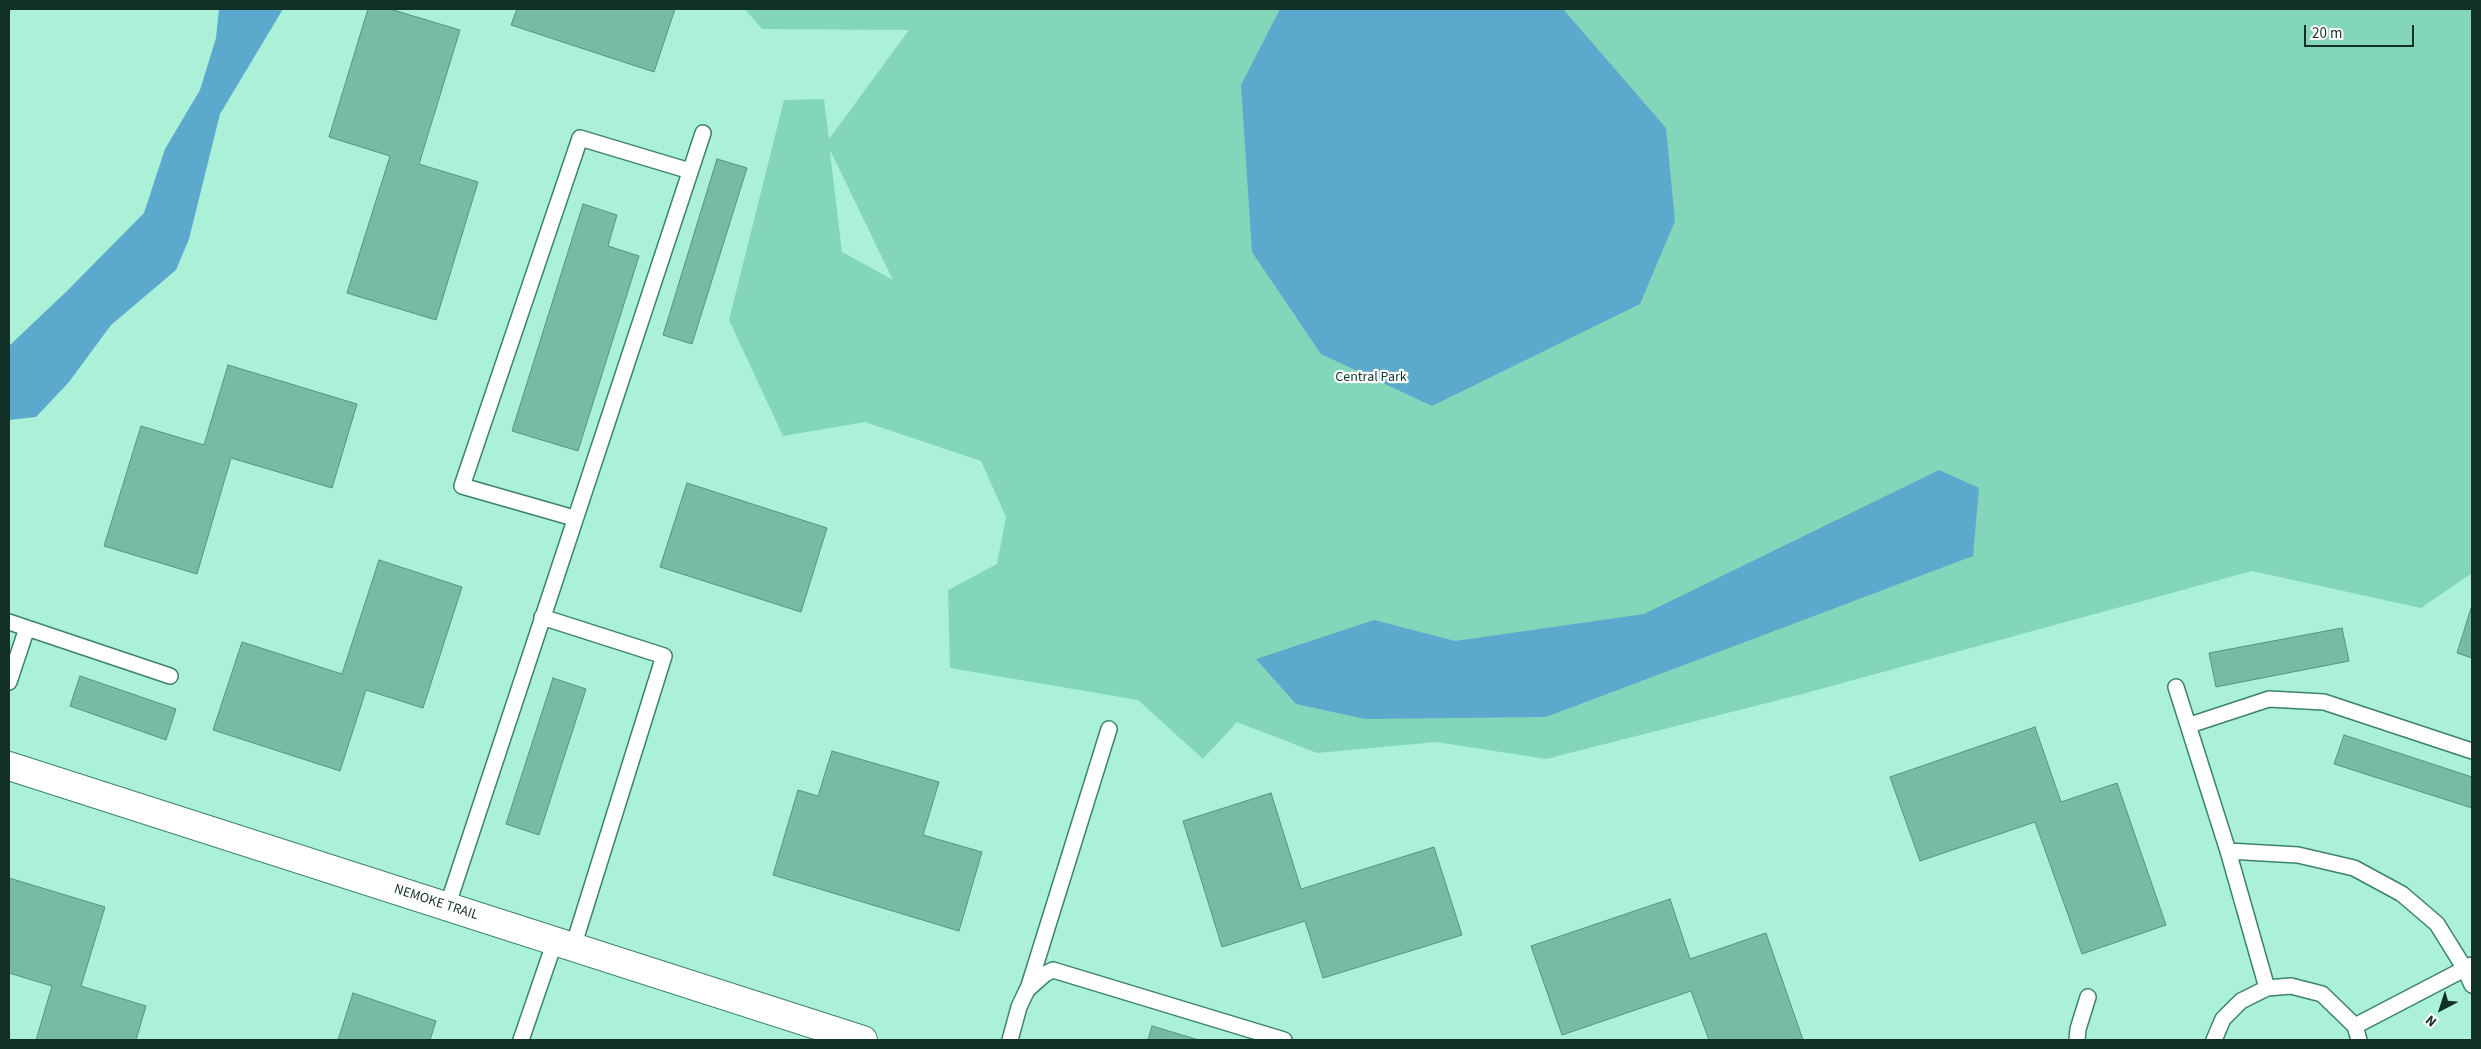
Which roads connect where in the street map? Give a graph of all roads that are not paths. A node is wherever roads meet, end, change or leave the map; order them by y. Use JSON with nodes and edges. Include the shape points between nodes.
{"nodes":[{"id":1,"x":703,"y":133,"type":"dead end"},
{"id":2,"x":690,"y":171,"type":"junction"},
{"id":3,"x":574,"y":518,"type":"junction"},
{"id":4,"x":542,"y":617,"type":"junction"},
{"id":5,"x":9,"y":622,"type":"edge"},
{"id":6,"x":27,"y":628,"type":"junction"},
{"id":7,"x":170,"y":676,"type":"dead end"},
{"id":8,"x":9,"y":682,"type":"edge"},
{"id":9,"x":2176,"y":686,"type":"dead end"},
{"id":10,"x":2190,"y":725,"type":"junction"},
{"id":11,"x":1109,"y":729,"type":"dead end"},
{"id":12,"x":2472,"y":751,"type":"edge"},
{"id":13,"x":9,"y":766,"type":"edge"},
{"id":14,"x":2228,"y":851,"type":"junction"},
{"id":15,"x":447,"y":907,"type":"junction"},
{"id":16,"x":564,"y":944,"type":"junction"},
{"id":17,"x":2469,"y":967,"type":"edge"},
{"id":18,"x":2472,"y":985,"type":"edge"},
{"id":19,"x":2267,"y":988,"type":"junction"},
{"id":20,"x":1028,"y":990,"type":"junction"},
{"id":21,"x":2088,"y":997,"type":"dead end"},
{"id":22,"x":2357,"y":1033,"type":"edge"},
{"id":23,"x":521,"y":1040,"type":"edge"},
{"id":24,"x":863,"y":1040,"type":"edge"},
{"id":25,"x":1010,"y":1040,"type":"edge"},
{"id":26,"x":1284,"y":1040,"type":"edge"},
{"id":27,"x":2077,"y":1040,"type":"edge"},
{"id":28,"x":2214,"y":1040,"type":"edge"}],
"edges":[{"from":1,"to":2,"type":"lane"},
{"from":2,"to":3,"type":"lane"},
{"from":2,"to":3,"type":"lane","via":[[580,138],[462,486]]},
{"from":3,"to":4,"type":"lane"},
{"from":4,"to":15,"type":"lane"},
{"from":4,"to":16,"type":"lane","via":[[664,656]]},
{"from":5,"to":6,"type":"lane"},
{"from":6,"to":7,"type":"lane"},
{"from":6,"to":8,"type":"lane"},
{"from":9,"to":10,"type":"lane"},
{"from":10,"to":12,"type":"lane","via":[[2269,699],[2324,702]]},
{"from":10,"to":14,"type":"lane"},
{"from":11,"to":20,"type":"lane"},
{"from":13,"to":15,"type":"street","name":"NEMOKE TRAIL"},
{"from":14,"to":17,"type":"lane","via":[[2298,855],[2354,868],[2402,894],[2437,924]]},
{"from":14,"to":19,"type":"lane"},
{"from":15,"to":16,"type":"street","name":"NEMOKE TRAIL"},
{"from":16,"to":23,"type":"lane"},
{"from":16,"to":24,"type":"street","name":"NEMOKE TRAIL"},
{"from":17,"to":18,"type":"lane"},
{"from":17,"to":22,"type":"lane"},
{"from":19,"to":22,"type":"lane","via":[[2291,986],[2322,994]]},
{"from":19,"to":28,"type":"lane","via":[[2241,1001],[2223,1019]]},
{"from":20,"to":25,"type":"lane","via":[[1019,1007]]},
{"from":20,"to":26,"type":"lane","via":[[1053,970]]},
{"from":21,"to":27,"type":"lane"}]}
